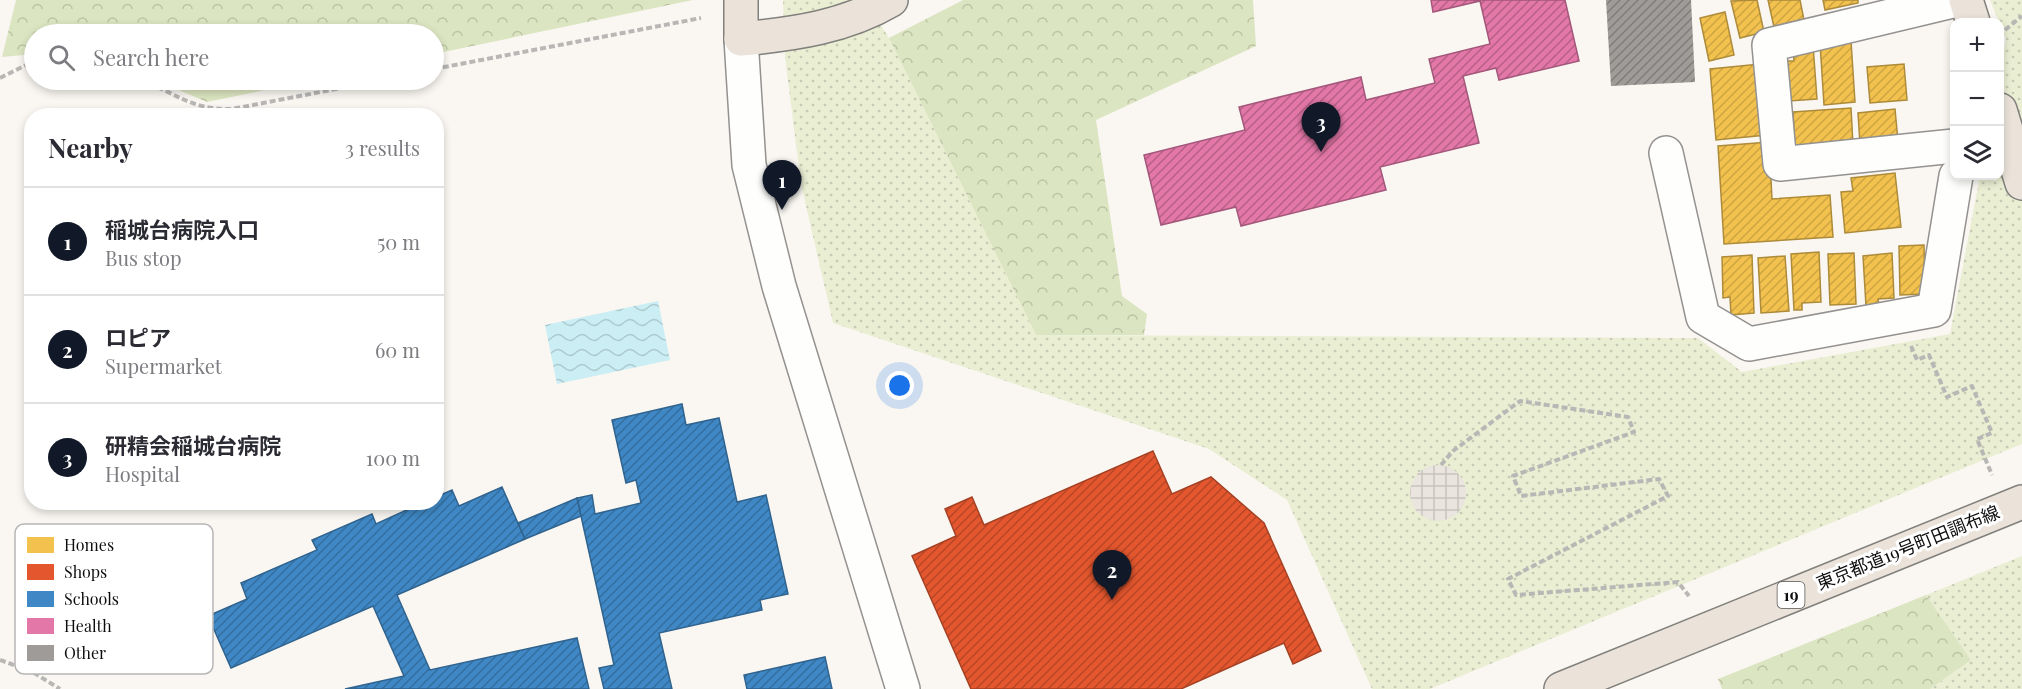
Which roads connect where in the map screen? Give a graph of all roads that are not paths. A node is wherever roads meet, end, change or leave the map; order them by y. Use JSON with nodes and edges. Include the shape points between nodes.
{"nodes":[{"id":1,"x":741,"y":0,"type":"edge"},
{"id":2,"x":891,"y":0,"type":"edge"},
{"id":3,"x":1957,"y":0,"type":"edge"},
{"id":4,"x":1966,"y":0,"type":"edge"},
{"id":5,"x":1971,"y":18,"type":"edge"},
{"id":6,"x":741,"y":39,"type":"junction"},
{"id":7,"x":2004,"y":123,"type":"edge"},
{"id":8,"x":1950,"y":146,"type":"edge"},
{"id":9,"x":1666,"y":153,"type":"dead end"},
{"id":10,"x":1955,"y":180,"type":"edge"},
{"id":11,"x":2022,"y":183,"type":"edge"},
{"id":12,"x":2022,"y":502,"type":"edge"},
{"id":13,"x":903,"y":689,"type":"edge"},
{"id":14,"x":1561,"y":689,"type":"edge"}],
"edges":[{"from":1,"to":6,"type":"main road"},
{"from":2,"to":6,"type":"main road","via":[[866,15],[798,34]]},
{"from":3,"to":8,"type":"street","via":[[1769,45],[1780,164]]},
{"from":4,"to":5,"type":"main road"},
{"from":6,"to":13,"type":"street","via":[[749,165],[779,286]]},
{"from":7,"to":11,"type":"main road"},
{"from":9,"to":10,"type":"street","via":[[1703,316],[1749,344],[1934,310]]},
{"from":12,"to":14,"type":"main road","name":"東京都道19号町田調布線","number":"19"}]}
